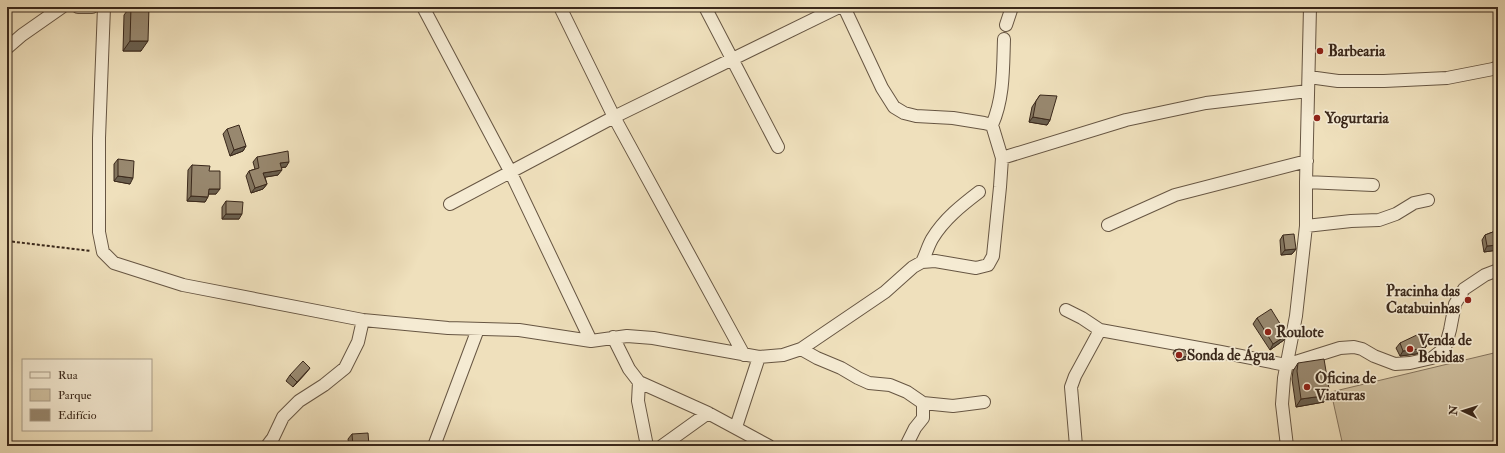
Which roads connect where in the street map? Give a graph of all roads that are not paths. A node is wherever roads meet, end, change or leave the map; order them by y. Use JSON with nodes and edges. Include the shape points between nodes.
{"nodes":[{"id":1,"x":62,"y":7,"type":"edge"},
{"id":2,"x":78,"y":7,"type":"edge"},
{"id":3,"x":82,"y":7,"type":"edge"},
{"id":4,"x":92,"y":7,"type":"edge"},
{"id":5,"x":104,"y":7,"type":"edge"},
{"id":6,"x":423,"y":7,"type":"edge"},
{"id":7,"x":560,"y":7,"type":"edge"},
{"id":8,"x":705,"y":7,"type":"edge"},
{"id":9,"x":838,"y":7,"type":"edge"},
{"id":10,"x":844,"y":7,"type":"edge"},
{"id":11,"x":1012,"y":7,"type":"edge"},
{"id":12,"x":1310,"y":7,"type":"edge"},
{"id":13,"x":1006,"y":25,"type":"dead end"},
{"id":14,"x":1004,"y":39,"type":"dead end"},
{"id":15,"x":7,"y":48,"type":"edge"},
{"id":16,"x":732,"y":60,"type":"junction"},
{"id":17,"x":1498,"y":67,"type":"edge"},
{"id":18,"x":1309,"y":77,"type":"junction"},
{"id":19,"x":1308,"y":91,"type":"junction"},
{"id":20,"x":614,"y":117,"type":"junction"},
{"id":21,"x":992,"y":125,"type":"junction"},
{"id":22,"x":778,"y":147,"type":"dead end"},
{"id":23,"x":1002,"y":158,"type":"junction"},
{"id":24,"x":1307,"y":161,"type":"junction"},
{"id":25,"x":510,"y":171,"type":"junction"},
{"id":26,"x":1306,"y":182,"type":"junction"},
{"id":27,"x":1373,"y":184,"type":"dead end"},
{"id":28,"x":979,"y":192,"type":"dead end"},
{"id":29,"x":1428,"y":200,"type":"dead end"},
{"id":30,"x":450,"y":204,"type":"dead end"},
{"id":31,"x":1108,"y":225,"type":"dead end"},
{"id":32,"x":1306,"y":226,"type":"junction"},
{"id":33,"x":922,"y":262,"type":"junction"},
{"id":34,"x":1498,"y":270,"type":"edge"},
{"id":35,"x":1066,"y":310,"type":"dead end"},
{"id":36,"x":364,"y":320,"type":"junction"},
{"id":37,"x":478,"y":329,"type":"junction"},
{"id":38,"x":1100,"y":330,"type":"junction"},
{"id":39,"x":613,"y":337,"type":"junction"},
{"id":40,"x":591,"y":341,"type":"junction"},
{"id":41,"x":801,"y":349,"type":"junction"},
{"id":42,"x":744,"y":355,"type":"junction"},
{"id":43,"x":759,"y":357,"type":"junction"},
{"id":44,"x":1286,"y":365,"type":"junction"},
{"id":45,"x":639,"y":382,"type":"junction"},
{"id":46,"x":984,"y":402,"type":"dead end"},
{"id":47,"x":923,"y":403,"type":"junction"},
{"id":48,"x":708,"y":413,"type":"junction"},
{"id":49,"x":736,"y":427,"type":"junction"},
{"id":50,"x":267,"y":446,"type":"edge"},
{"id":51,"x":434,"y":446,"type":"edge"},
{"id":52,"x":647,"y":446,"type":"edge"},
{"id":53,"x":662,"y":446,"type":"edge"},
{"id":54,"x":769,"y":446,"type":"edge"},
{"id":55,"x":906,"y":446,"type":"edge"},
{"id":56,"x":1076,"y":446,"type":"edge"},
{"id":57,"x":1287,"y":446,"type":"edge"}],
"edges":[{"from":1,"to":15,"type":"street"},
{"from":2,"to":3,"type":"street"},
{"from":3,"to":4,"type":"street"},
{"from":5,"to":36,"type":"street","via":[[98,138],[99,232],[103,252],[114,263],[184,285]]},
{"from":6,"to":25,"type":"street"},
{"from":7,"to":20,"type":"street"},
{"from":8,"to":16,"type":"street"},
{"from":9,"to":16,"type":"street"},
{"from":10,"to":21,"type":"street","via":[[882,88],[894,107],[916,116],[953,118]]},
{"from":11,"to":13,"type":"street"},
{"from":12,"to":18,"type":"street"},
{"from":14,"to":21,"type":"street","via":[[1001,98]]},
{"from":16,"to":20,"type":"street"},
{"from":16,"to":22,"type":"street"},
{"from":17,"to":18,"type":"street","via":[[1447,78],[1338,81]]},
{"from":18,"to":19,"type":"street"},
{"from":19,"to":23,"type":"street","via":[[1206,103],[1126,120]]},
{"from":19,"to":24,"type":"street"},
{"from":20,"to":25,"type":"street"},
{"from":20,"to":42,"type":"street"},
{"from":21,"to":23,"type":"street"},
{"from":23,"to":33,"type":"street","via":[[993,256],[988,265],[976,268],[935,261]]},
{"from":24,"to":26,"type":"street"},
{"from":24,"to":31,"type":"street","via":[[1175,195]]},
{"from":25,"to":30,"type":"street"},
{"from":25,"to":40,"type":"street"},
{"from":26,"to":27,"type":"street"},
{"from":26,"to":32,"type":"street"},
{"from":28,"to":33,"type":"street","via":[[944,222],[932,238]]},
{"from":29,"to":32,"type":"street","via":[[1414,203],[1396,214],[1379,220]]},
{"from":32,"to":44,"type":"street","via":[[1296,316]]},
{"from":33,"to":41,"type":"street","via":[[885,292]]},
{"from":34,"to":44,"type":"street","via":[[1464,289],[1455,304],[1445,348],[1432,358],[1395,364],[1354,347],[1340,348]]},
{"from":35,"to":38,"type":"street"},
{"from":36,"to":37,"type":"street"},
{"from":36,"to":50,"type":"street","via":[[358,342],[345,368],[299,401],[283,417]]},
{"from":37,"to":40,"type":"street","via":[[519,330]]},
{"from":37,"to":51,"type":"street"},
{"from":38,"to":44,"type":"street"},
{"from":38,"to":56,"type":"street","via":[[1071,387]]},
{"from":39,"to":40,"type":"street"},
{"from":39,"to":42,"type":"street","via":[[652,338]]},
{"from":39,"to":45,"type":"street","via":[[629,369]]},
{"from":41,"to":43,"type":"street"},
{"from":41,"to":47,"type":"street","via":[[869,382],[890,384],[908,392]]},
{"from":42,"to":43,"type":"street"},
{"from":43,"to":49,"type":"street"},
{"from":44,"to":57,"type":"street","via":[[1282,404]]},
{"from":45,"to":48,"type":"street"},
{"from":45,"to":52,"type":"street","via":[[638,401]]},
{"from":46,"to":47,"type":"street","via":[[953,406]]},
{"from":47,"to":55,"type":"street","via":[[923,418]]},
{"from":48,"to":49,"type":"street"},
{"from":48,"to":53,"type":"street"},
{"from":49,"to":54,"type":"street"}]}
